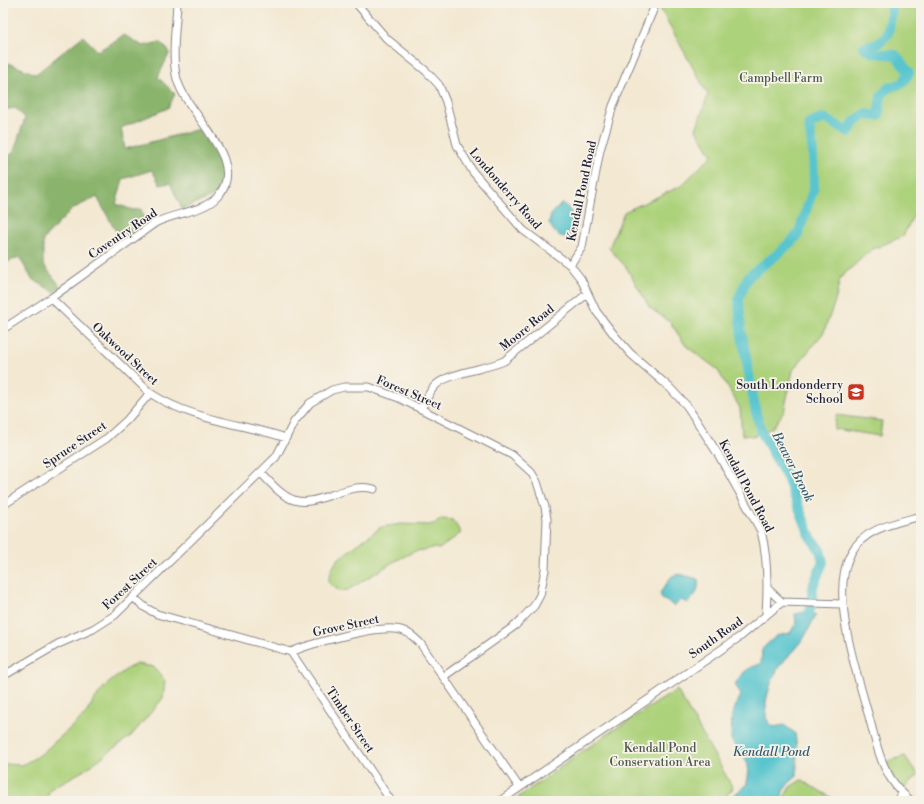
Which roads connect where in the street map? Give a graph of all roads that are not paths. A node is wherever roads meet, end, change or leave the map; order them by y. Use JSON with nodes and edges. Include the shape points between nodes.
{"nodes":[{"id":1,"x":177,"y":3,"type":"edge"},
{"id":2,"x":356,"y":3,"type":"edge"},
{"id":3,"x":656,"y":3,"type":"edge"},
{"id":4,"x":570,"y":265,"type":"junction"},
{"id":5,"x":587,"y":294,"type":"junction"},
{"id":6,"x":51,"y":298,"type":"junction"},
{"id":7,"x":3,"y":329,"type":"edge"},
{"id":8,"x":150,"y":393,"type":"junction"},
{"id":9,"x":421,"y":409,"type":"junction"},
{"id":10,"x":286,"y":438,"type":"junction"},
{"id":11,"x":261,"y":473,"type":"junction"},
{"id":12,"x":374,"y":489,"type":"dead end"},
{"id":13,"x":3,"y":505,"type":"edge"},
{"id":14,"x":921,"y":516,"type":"edge"},
{"id":15,"x":768,"y":589,"type":"junction"},
{"id":16,"x":134,"y":598,"type":"junction"},
{"id":17,"x":782,"y":602,"type":"junction"},
{"id":18,"x":843,"y":604,"type":"junction"},
{"id":19,"x":766,"y":613,"type":"junction"},
{"id":20,"x":291,"y":652,"type":"junction"},
{"id":21,"x":3,"y":676,"type":"edge"},
{"id":22,"x":444,"y":677,"type":"junction"},
{"id":23,"x":519,"y":787,"type":"junction"},
{"id":24,"x":901,"y":793,"type":"junction"},
{"id":25,"x":391,"y":801,"type":"edge"},
{"id":26,"x":500,"y":801,"type":"edge"},
{"id":27,"x":900,"y":801,"type":"edge"},
{"id":28,"x":911,"y":801,"type":"edge"}],
"edges":[{"from":1,"to":6,"type":"street","name":"Coventry Road","via":[[177,79],[183,95],[224,157],[227,174],[225,185],[212,202],[155,223]]},
{"from":2,"to":4,"type":"street","name":"Londonderry Road","via":[[387,39],[426,70],[439,85],[446,102],[456,145],[473,172],[523,230]]},
{"from":3,"to":4,"type":"street","name":"Kendall Pond Road","via":[[613,106],[600,150],[582,247]]},
{"from":4,"to":5,"type":"street","name":"Kendall Pond Road","via":[[581,279]]},
{"from":5,"to":9,"type":"street","name":"Moore Road","via":[[504,361],[437,383]]},
{"from":5,"to":15,"type":"street","name":"Kendall Pond Road","via":[[615,336],[686,406],[718,454],[761,531],[765,547]]},
{"from":6,"to":7,"type":"street","name":"Coventry Road"},
{"from":6,"to":8,"type":"street","name":"Oakwood Street"},
{"from":8,"to":10,"type":"street","name":"Oakwood Street","via":[[185,411]]},
{"from":8,"to":13,"type":"street","name":"Spruce Street","via":[[127,420],[107,438]]},
{"from":9,"to":10,"type":"street","name":"Forest Street","via":[[381,390],[344,387],[320,396],[310,403],[294,422]]},
{"from":9,"to":22,"type":"street","name":"Forest Street","via":[[501,448],[522,462],[537,482],[546,507],[545,570],[540,595],[534,606],[516,625]]},
{"from":10,"to":11,"type":"street","name":"Forest Street","via":[[276,457]]},
{"from":11,"to":12,"type":"street","via":[[279,490],[295,501],[302,502],[358,486]]},
{"from":11,"to":16,"type":"street","name":"Forest Street"},
{"from":14,"to":18,"type":"street","via":[[877,529],[855,546],[845,568]]},
{"from":15,"to":17,"type":"street"},
{"from":15,"to":19,"type":"street","name":"Kendall Pond Road"},
{"from":16,"to":20,"type":"street","via":[[156,614]]},
{"from":16,"to":21,"type":"street","name":"Forest Street","via":[[104,623],[58,644]]},
{"from":17,"to":18,"type":"street"},
{"from":17,"to":19,"type":"street","name":"South Road"},
{"from":18,"to":24,"type":"street","via":[[850,650],[878,750],[885,768]]},
{"from":19,"to":23,"type":"street","name":"South Road","via":[[741,636]]},
{"from":20,"to":22,"type":"street","name":"Grove Street","via":[[367,632],[394,629],[406,632],[416,639]]},
{"from":20,"to":25,"type":"street","name":"Timber Street"},
{"from":22,"to":23,"type":"street","name":"Grove Street"},
{"from":23,"to":26,"type":"street","name":"South Road"},
{"from":24,"to":27,"type":"street"},
{"from":24,"to":28,"type":"street"}]}
